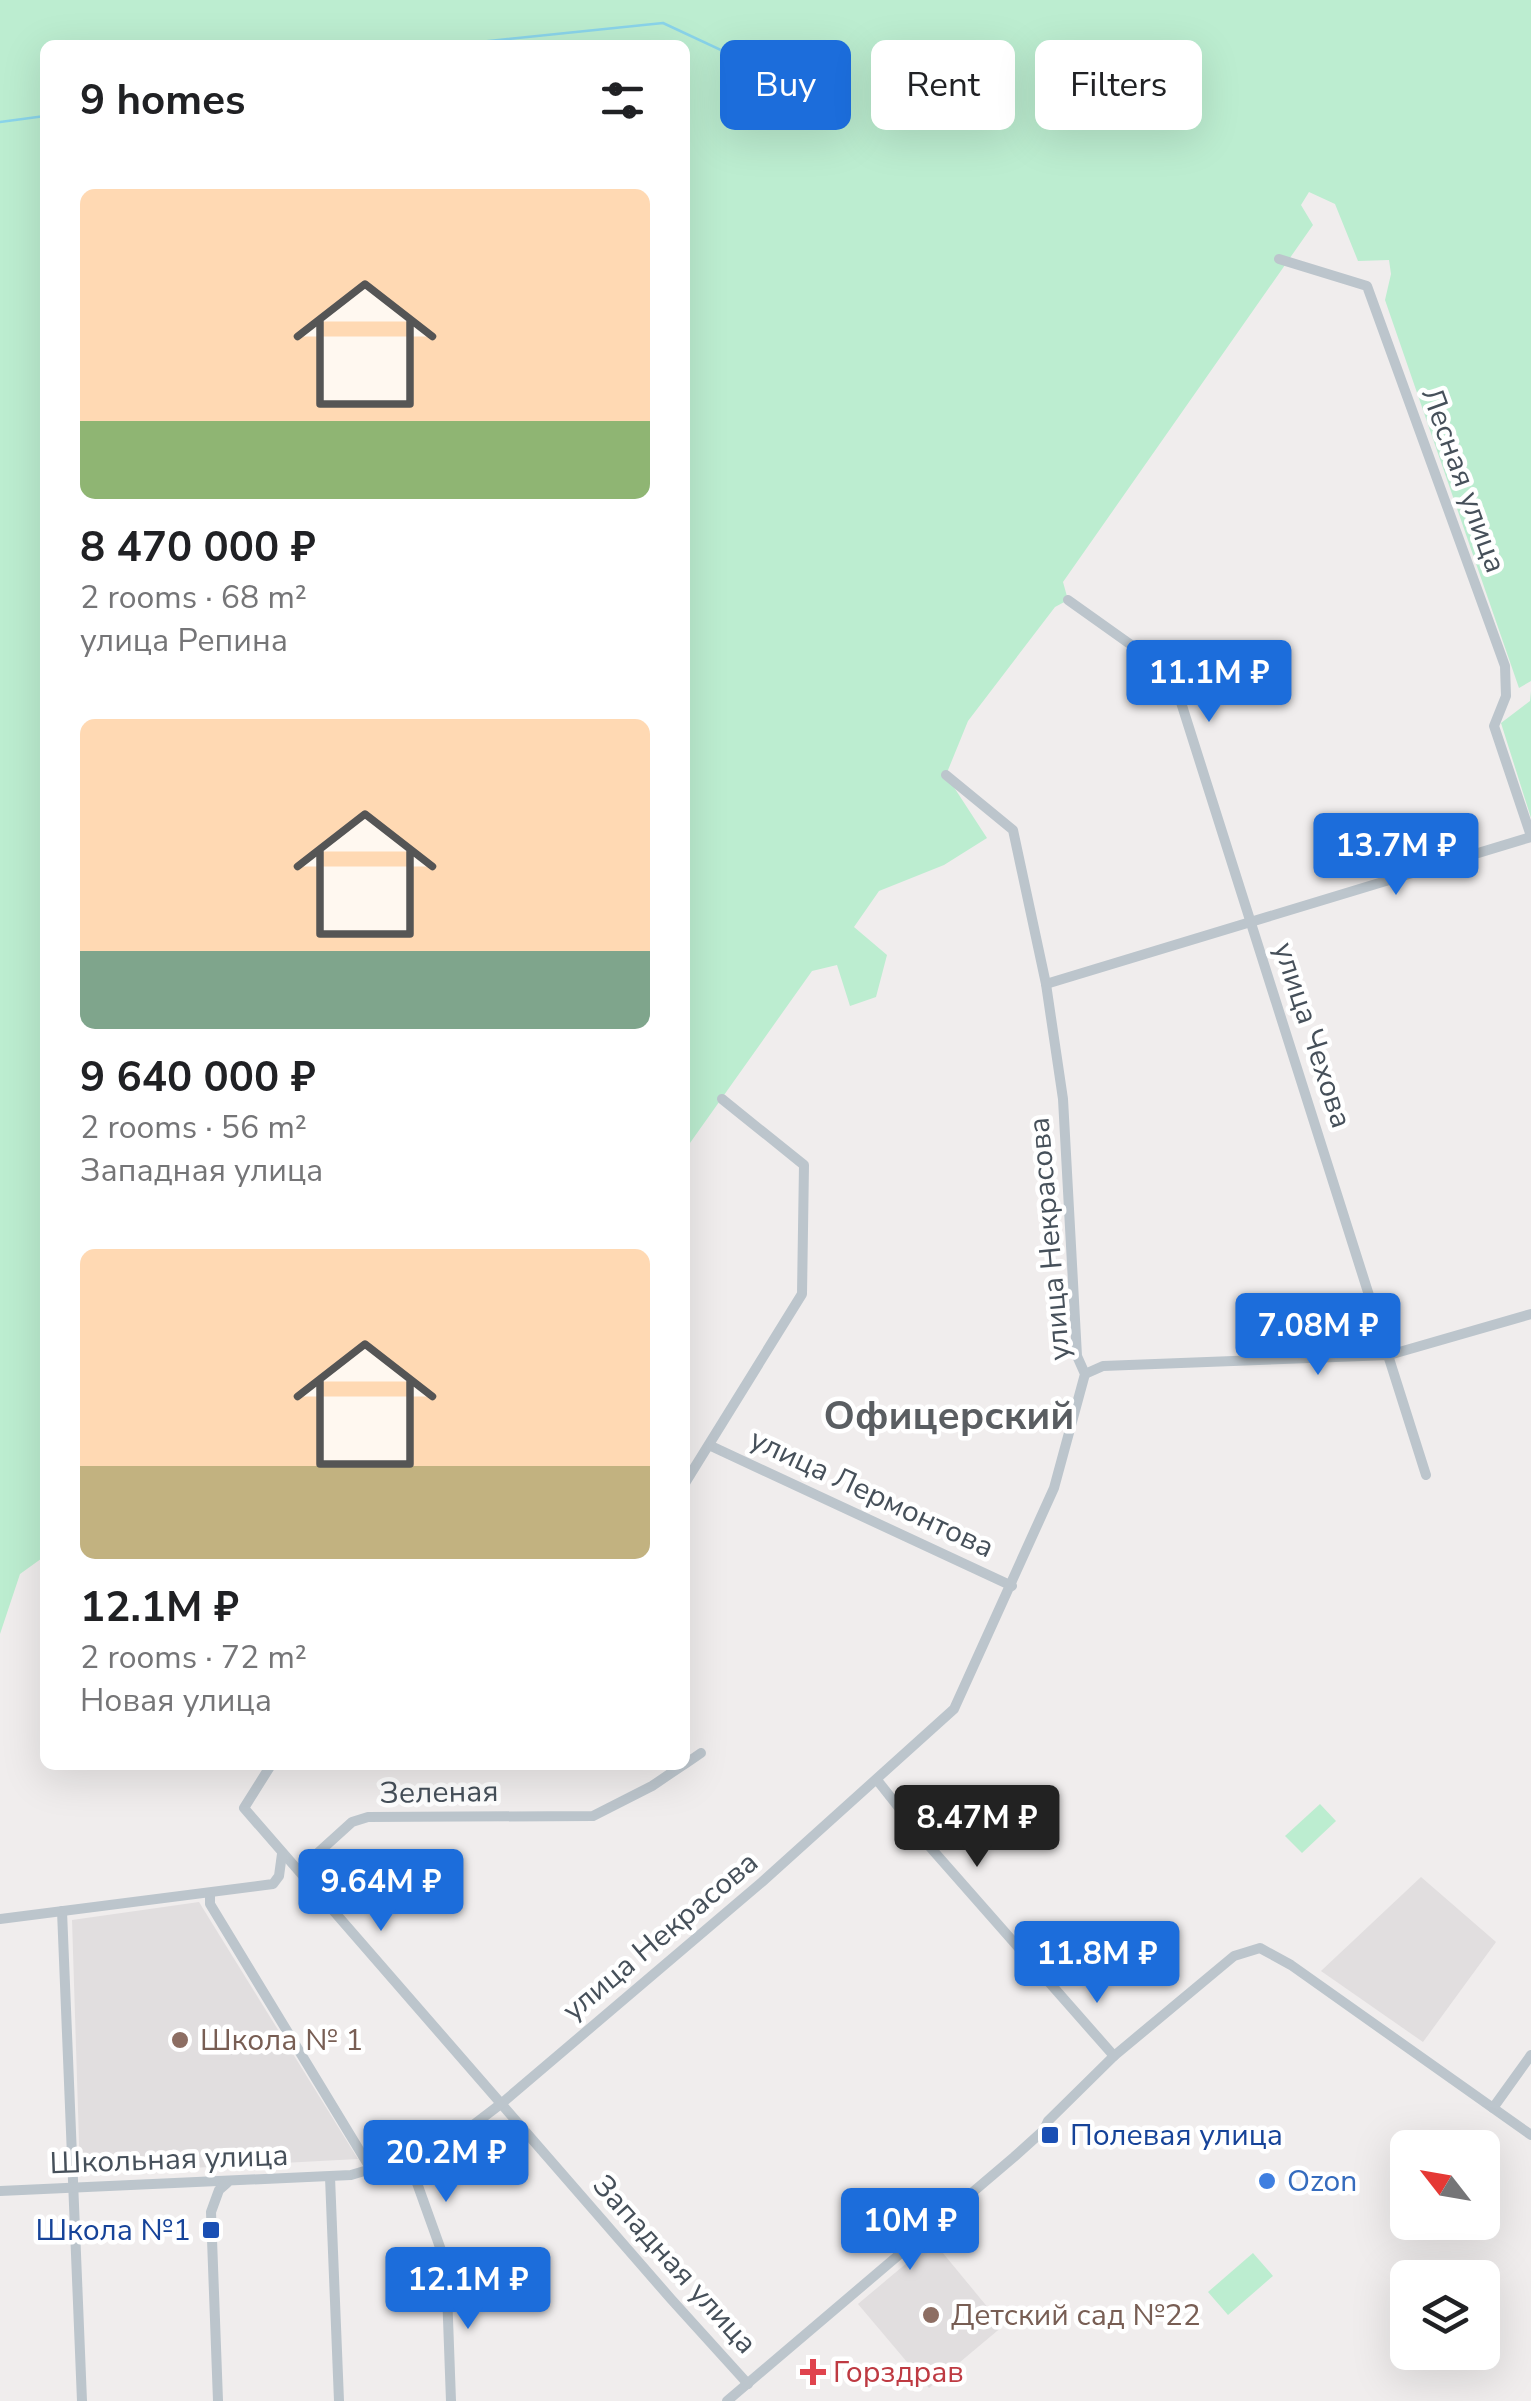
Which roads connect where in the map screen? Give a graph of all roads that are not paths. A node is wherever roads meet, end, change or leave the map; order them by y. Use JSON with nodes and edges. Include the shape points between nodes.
{"nodes":[{"id":1,"x":1279,"y":259,"type":"dead end"},
{"id":2,"x":1068,"y":600,"type":"dead end"},
{"id":3,"x":946,"y":775,"type":"dead end"},
{"id":4,"x":1531,"y":836,"type":"edge"},
{"id":5,"x":1250,"y":921,"type":"junction"},
{"id":6,"x":1046,"y":984,"type":"junction"},
{"id":7,"x":722,"y":1100,"type":"dead end"},
{"id":8,"x":1531,"y":1314,"type":"edge"},
{"id":9,"x":1389,"y":1355,"type":"junction"},
{"id":10,"x":1085,"y":1374,"type":"junction"},
{"id":11,"x":711,"y":1446,"type":"junction"},
{"id":12,"x":1426,"y":1476,"type":"dead end"},
{"id":13,"x":690,"y":1477,"type":"edge"},
{"id":14,"x":1012,"y":1586,"type":"junction"},
{"id":15,"x":701,"y":1753,"type":"dead end"},
{"id":16,"x":690,"y":1760,"type":"edge"},
{"id":17,"x":268,"y":1770,"type":"edge"},
{"id":18,"x":675,"y":1770,"type":"edge"},
{"id":19,"x":877,"y":1780,"type":"junction"},
{"id":20,"x":282,"y":1854,"type":"junction"},
{"id":21,"x":298,"y":1870,"type":"junction"},
{"id":22,"x":210,"y":1894,"type":"junction"},
{"id":23,"x":62,"y":1911,"type":"junction"},
{"id":24,"x":0,"y":1919,"type":"edge"},
{"id":25,"x":1531,"y":2055,"type":"edge"},
{"id":26,"x":1114,"y":2056,"type":"junction"},
{"id":27,"x":502,"y":2104,"type":"junction"},
{"id":28,"x":1493,"y":2108,"type":"junction"},
{"id":29,"x":1531,"y":2135,"type":"edge"},
{"id":30,"x":408,"y":2158,"type":"junction"},
{"id":31,"x":372,"y":2171,"type":"junction"},
{"id":32,"x":330,"y":2178,"type":"junction"},
{"id":33,"x":228,"y":2182,"type":"junction"},
{"id":34,"x":74,"y":2188,"type":"junction"},
{"id":35,"x":0,"y":2192,"type":"edge"},
{"id":36,"x":748,"y":2384,"type":"junction"},
{"id":37,"x":82,"y":2401,"type":"edge"},
{"id":38,"x":218,"y":2401,"type":"edge"},
{"id":39,"x":339,"y":2401,"type":"edge"},
{"id":40,"x":451,"y":2401,"type":"edge"},
{"id":41,"x":726,"y":2401,"type":"edge"}],
"edges":[{"from":1,"to":4,"type":"street","name":"Лесная улица","via":[[1367,286],[1505,666],[1506,696],[1494,726]]},
{"from":2,"to":5,"type":"street","name":"улица Чехова","via":[[1172,674]]},
{"from":3,"to":6,"type":"street","name":"улица Некрасова","via":[[1013,830]]},
{"from":4,"to":5,"type":"street"},
{"from":5,"to":6,"type":"street"},
{"from":5,"to":9,"type":"street","name":"улица Чехова"},
{"from":6,"to":10,"type":"street","name":"улица Некрасова","via":[[1063,1099],[1077,1356]]},
{"from":7,"to":11,"type":"street","via":[[804,1165],[802,1294]]},
{"from":8,"to":9,"type":"street"},
{"from":9,"to":10,"type":"street","via":[[1102,1366]]},
{"from":9,"to":12,"type":"street","name":"улица Чехова"},
{"from":10,"to":14,"type":"street","name":"улица Некрасова","via":[[1054,1488]]},
{"from":11,"to":13,"type":"street"},
{"from":11,"to":14,"type":"street","name":"улица Лермонтова"},
{"from":14,"to":19,"type":"street","name":"улица Некрасова","via":[[954,1709]]},
{"from":15,"to":16,"type":"street","name":"Зеленая"},
{"from":17,"to":20,"type":"street","name":"Западная улица","via":[[244,1808]]},
{"from":18,"to":21,"type":"street","name":"Зеленая","via":[[593,1816],[368,1817],[352,1822]]},
{"from":19,"to":26,"type":"street"},
{"from":19,"to":27,"type":"street","name":"улица Некрасова"},
{"from":20,"to":21,"type":"street","name":"Западная улица"},
{"from":20,"to":22,"type":"street","via":[[274,1884]]},
{"from":21,"to":27,"type":"street","name":"Западная улица"},
{"from":22,"to":23,"type":"street"},
{"from":22,"to":31,"type":"street","via":[[210,1904]]},
{"from":23,"to":24,"type":"street"},
{"from":23,"to":34,"type":"street"},
{"from":25,"to":28,"type":"street"},
{"from":26,"to":28,"type":"street","via":[[1234,1956],[1260,1948]]},
{"from":26,"to":36,"type":"street","via":[[1034,2139]]},
{"from":27,"to":30,"type":"street","name":"Школьная улица"},
{"from":27,"to":36,"type":"street","name":"Западная улица"},
{"from":28,"to":29,"type":"street"},
{"from":30,"to":31,"type":"street","name":"Школьная улица"},
{"from":30,"to":40,"type":"street","via":[[446,2264]]},
{"from":31,"to":32,"type":"street","name":"Школьная улица"},
{"from":32,"to":33,"type":"street","name":"Школьная улица"},
{"from":32,"to":39,"type":"street"},
{"from":33,"to":34,"type":"street","name":"Школьная улица"},
{"from":33,"to":38,"type":"street","via":[[211,2212]]},
{"from":34,"to":35,"type":"street","name":"Школьная улица"},
{"from":34,"to":37,"type":"street"},
{"from":36,"to":41,"type":"street"}]}
